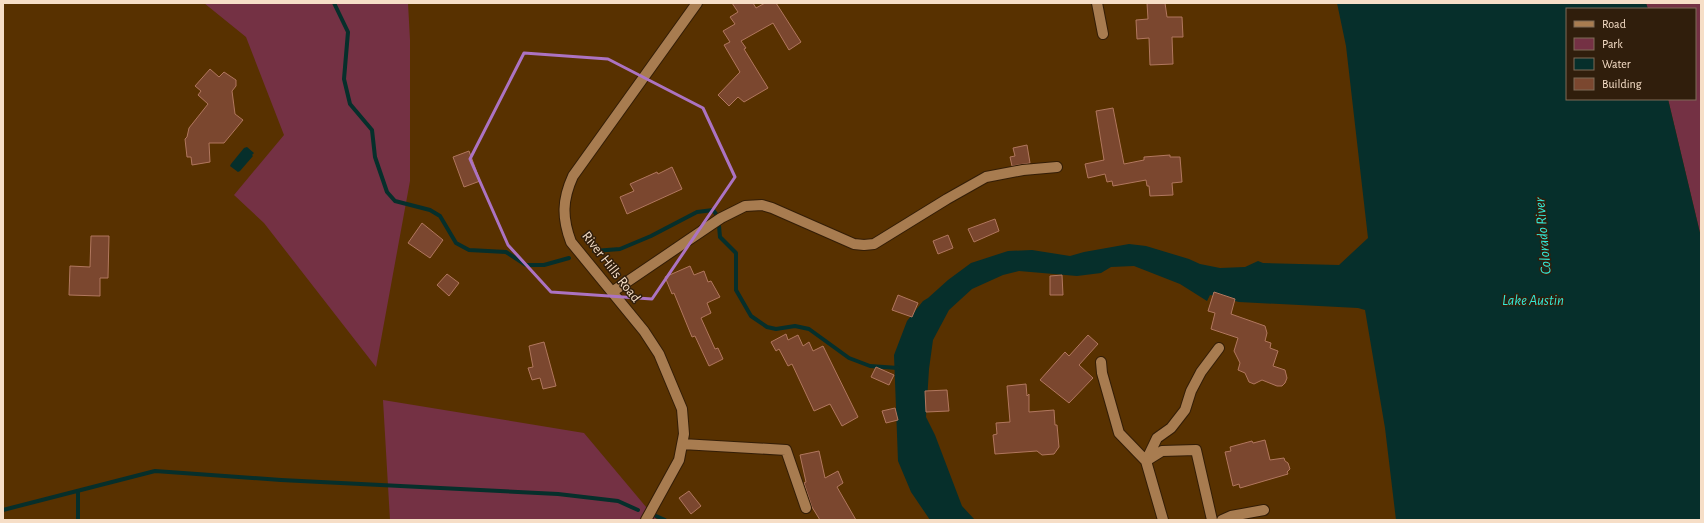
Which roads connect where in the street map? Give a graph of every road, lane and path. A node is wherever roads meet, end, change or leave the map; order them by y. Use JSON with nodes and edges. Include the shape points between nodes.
{"nodes":[{"id":1,"x":697,"y":3,"type":"edge"},
{"id":2,"x":1097,"y":3,"type":"edge"},
{"id":3,"x":1103,"y":34,"type":"dead end"},
{"id":4,"x":1058,"y":167,"type":"dead end"},
{"id":5,"x":612,"y":292,"type":"junction"},
{"id":6,"x":1219,"y":348,"type":"dead end"},
{"id":7,"x":1101,"y":362,"type":"dead end"},
{"id":8,"x":682,"y":444,"type":"junction"},
{"id":9,"x":1146,"y":460,"type":"junction"},
{"id":10,"x":806,"y":508,"type":"dead end"},
{"id":11,"x":1264,"y":510,"type":"dead end"},
{"id":12,"x":646,"y":520,"type":"edge"},
{"id":13,"x":1163,"y":520,"type":"edge"},
{"id":14,"x":1212,"y":520,"type":"edge"},
{"id":15,"x":1222,"y":520,"type":"edge"}],
"edges":[{"from":1,"to":5,"type":"street","name":"River Hills Road","via":[[573,176],[567,189],[565,226],[571,242]]},
{"from":2,"to":3,"type":"street"},
{"from":4,"to":5,"type":"street","via":[[986,177],[874,244],[854,244],[762,205],[745,206],[721,218]]},
{"from":5,"to":8,"type":"street","name":"River Hills Road","via":[[659,354],[682,408]]},
{"from":6,"to":9,"type":"street","via":[[1201,372],[1191,391],[1186,410],[1171,428],[1157,438]]},
{"from":7,"to":9,"type":"street","via":[[1119,433]]},
{"from":8,"to":10,"type":"street","via":[[786,450]]},
{"from":8,"to":12,"type":"street","name":"River Hills Road","via":[[679,460]]},
{"from":9,"to":13,"type":"street"},
{"from":9,"to":14,"type":"street","via":[[1162,451],[1196,450]]},
{"from":11,"to":15,"type":"street"}]}
